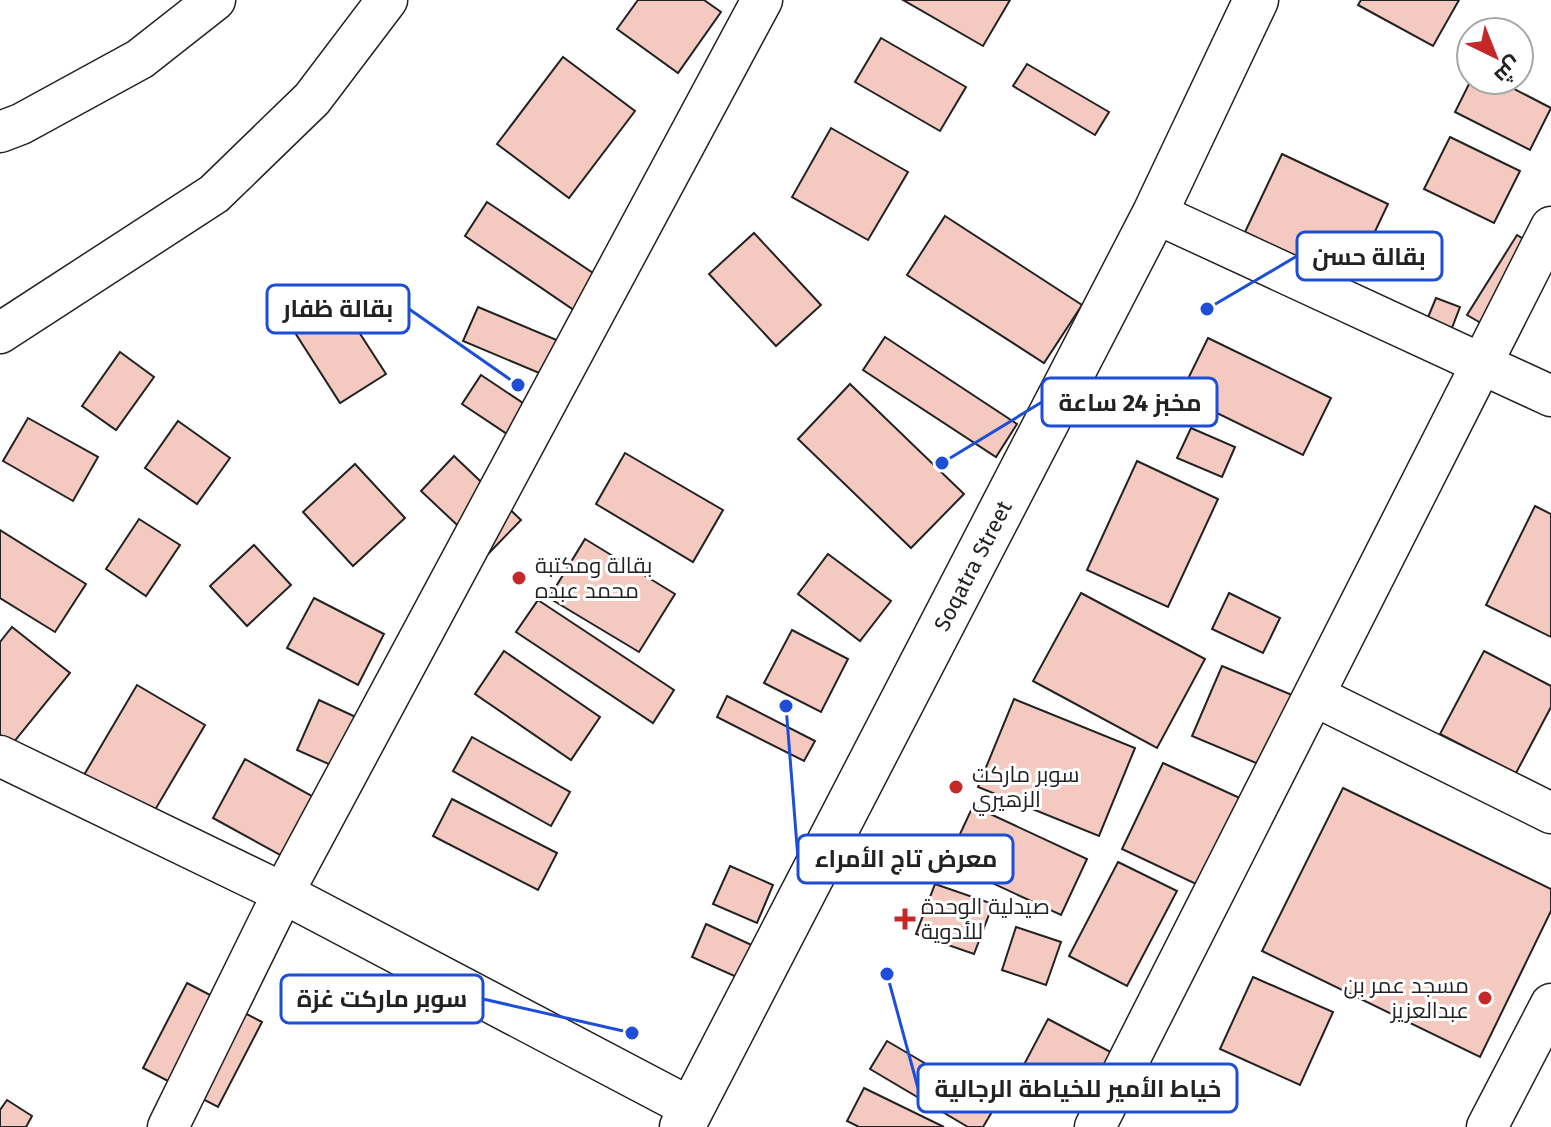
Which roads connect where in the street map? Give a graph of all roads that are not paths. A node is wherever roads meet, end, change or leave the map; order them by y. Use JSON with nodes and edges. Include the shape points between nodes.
{"nodes":[{"id":1,"x":215,"y":0,"type":"edge"},
{"id":2,"x":387,"y":0,"type":"edge"},
{"id":3,"x":762,"y":0,"type":"edge"},
{"id":4,"x":1256,"y":0,"type":"edge"},
{"id":5,"x":0,"y":132,"type":"edge"},
{"id":6,"x":1155,"y":213,"type":"junction"},
{"id":7,"x":1551,"y":227,"type":"edge"},
{"id":8,"x":0,"y":333,"type":"edge"},
{"id":9,"x":1482,"y":364,"type":"junction"},
{"id":10,"x":1551,"y":396,"type":"edge"},
{"id":11,"x":1315,"y":696,"type":"junction"},
{"id":12,"x":0,"y":756,"type":"edge"},
{"id":13,"x":1551,"y":813,"type":"edge"},
{"id":14,"x":283,"y":893,"type":"junction"},
{"id":15,"x":1551,"y":1004,"type":"edge"},
{"id":16,"x":687,"y":1117,"type":"edge"},
{"id":17,"x":168,"y":1127,"type":"edge"},
{"id":18,"x":1095,"y":1127,"type":"edge"},
{"id":19,"x":1487,"y":1127,"type":"edge"}],
"edges":[{"from":1,"to":5,"type":"street","via":[[140,59]]},
{"from":2,"to":8,"type":"street","via":[[312,99],[214,194]]},
{"from":3,"to":14,"type":"street"},
{"from":4,"to":6,"type":"street","name":"Soqatra Street"},
{"from":6,"to":9,"type":"street"},
{"from":6,"to":16,"type":"street","name":"Soqatra Street"},
{"from":7,"to":9,"type":"street"},
{"from":9,"to":10,"type":"street"},
{"from":9,"to":11,"type":"street"},
{"from":11,"to":13,"type":"street"},
{"from":11,"to":18,"type":"street"},
{"from":12,"to":14,"type":"street"},
{"from":14,"to":16,"type":"street"},
{"from":14,"to":17,"type":"street"},
{"from":15,"to":19,"type":"street"}]}
